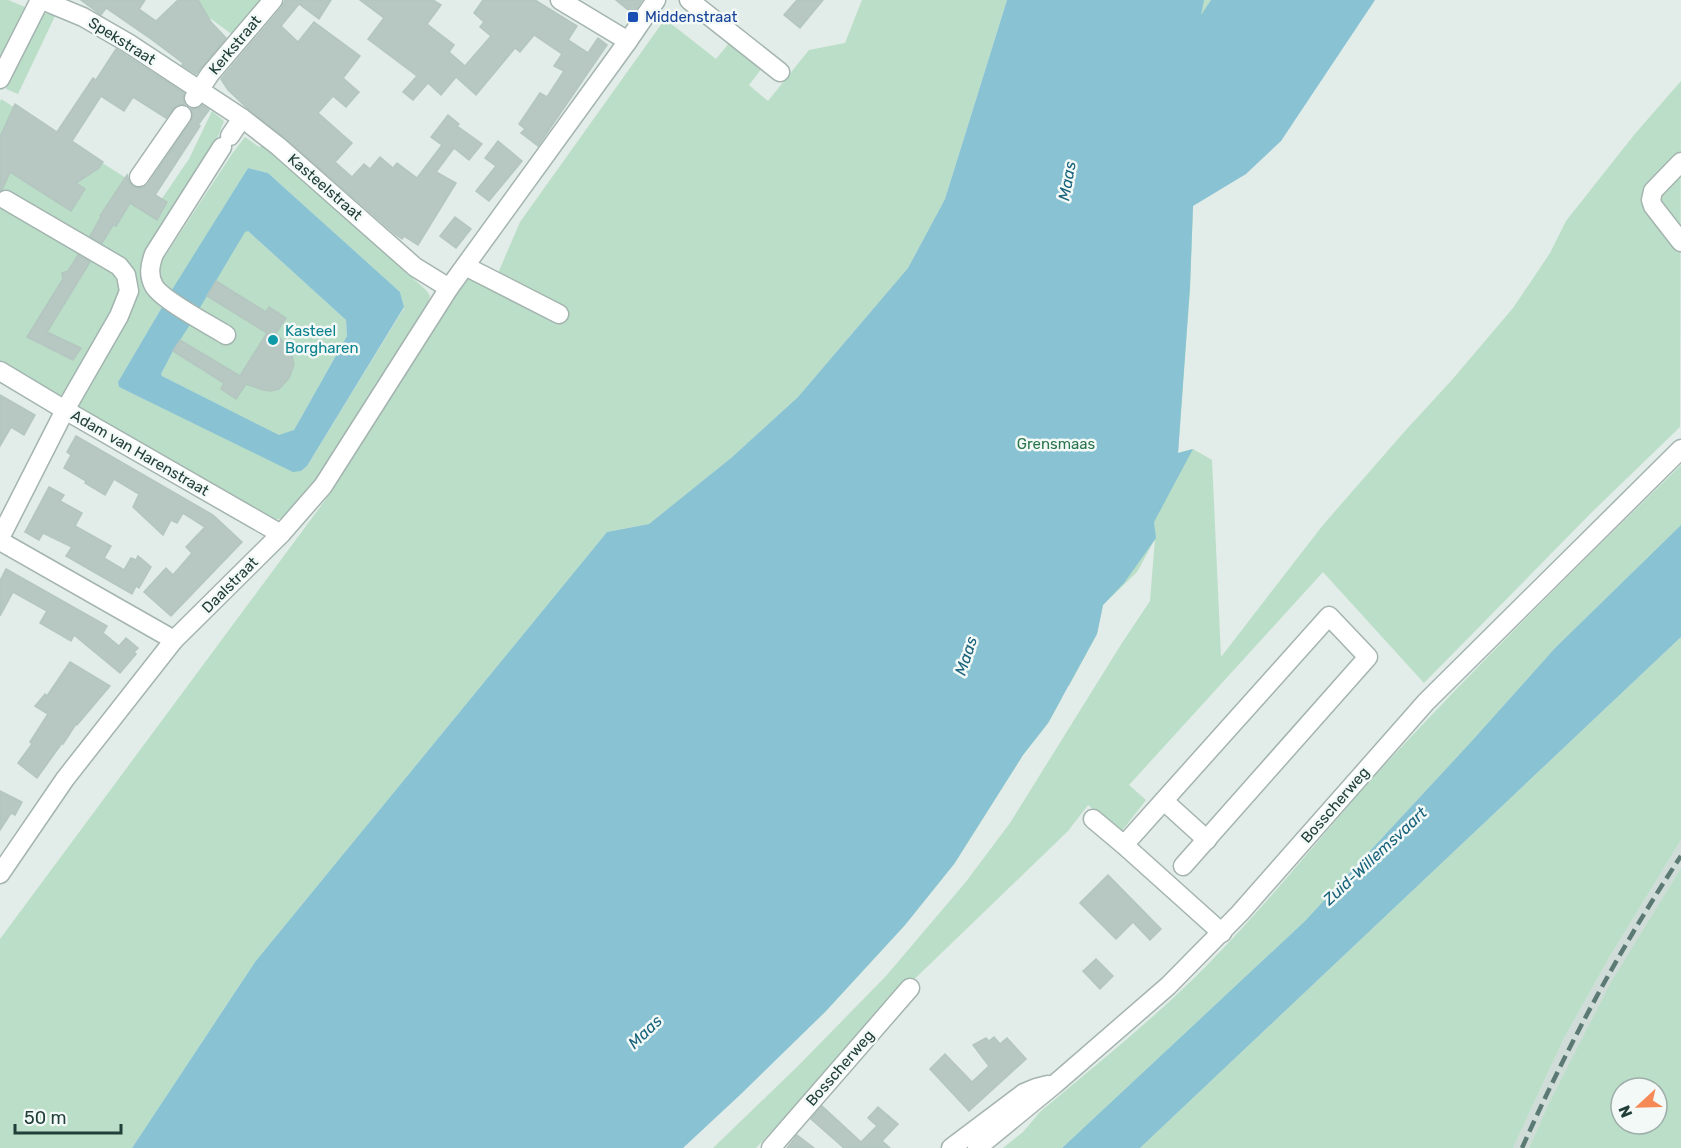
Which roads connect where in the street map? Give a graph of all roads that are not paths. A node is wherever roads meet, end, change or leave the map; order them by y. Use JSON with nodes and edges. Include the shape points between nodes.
{"nodes":[{"id":1,"x":41,"y":0,"type":"edge"},
{"id":2,"x":273,"y":0,"type":"edge"},
{"id":3,"x":560,"y":0,"type":"edge"},
{"id":4,"x":656,"y":0,"type":"edge"},
{"id":5,"x":689,"y":0,"type":"edge"},
{"id":6,"x":628,"y":41,"type":"junction"},
{"id":7,"x":780,"y":72,"type":"dead end"},
{"id":8,"x":0,"y":79,"type":"edge"},
{"id":9,"x":196,"y":94,"type":"junction"},
{"id":10,"x":182,"y":115,"type":"dead end"},
{"id":11,"x":242,"y":118,"type":"junction"},
{"id":12,"x":1681,"y":162,"type":"edge"},
{"id":13,"x":139,"y":177,"type":"dead end"},
{"id":14,"x":6,"y":200,"type":"dead end"},
{"id":15,"x":1681,"y":242,"type":"edge"},
{"id":16,"x":465,"y":266,"type":"junction"},
{"id":17,"x":449,"y":288,"type":"junction"},
{"id":18,"x":559,"y":314,"type":"dead end"},
{"id":19,"x":226,"y":335,"type":"dead end"},
{"id":20,"x":0,"y":371,"type":"edge"},
{"id":21,"x":65,"y":410,"type":"junction"},
{"id":22,"x":1681,"y":449,"type":"edge"},
{"id":23,"x":280,"y":534,"type":"junction"},
{"id":24,"x":0,"y":539,"type":"edge"},
{"id":25,"x":174,"y":640,"type":"junction"},
{"id":26,"x":1164,"y":801,"type":"junction"},
{"id":27,"x":1093,"y":819,"type":"dead end"},
{"id":28,"x":1207,"y":840,"type":"junction"},
{"id":29,"x":1124,"y":845,"type":"junction"},
{"id":30,"x":1183,"y":866,"type":"dead end"},
{"id":31,"x":0,"y":874,"type":"edge"},
{"id":32,"x":1222,"y":933,"type":"junction"},
{"id":33,"x":910,"y":988,"type":"dead end"},
{"id":34,"x":1055,"y":1084,"type":"junction"},
{"id":35,"x":771,"y":1148,"type":"edge"},
{"id":36,"x":951,"y":1148,"type":"edge"},
{"id":37,"x":977,"y":1148,"type":"edge"}],
"edges":[{"from":1,"to":8,"type":"street"},
{"from":1,"to":9,"type":"street","name":"Spekstraat","via":[[83,17],[128,43]]},
{"from":2,"to":9,"type":"street","name":"Kerkstraat"},
{"from":3,"to":6,"type":"street"},
{"from":4,"to":6,"type":"street"},
{"from":5,"to":7,"type":"street"},
{"from":6,"to":16,"type":"street"},
{"from":9,"to":11,"type":"street","name":"Kasteelstraat"},
{"from":10,"to":13,"type":"street"},
{"from":11,"to":17,"type":"street","name":"Kasteelstraat","via":[[415,267]]},
{"from":11,"to":19,"type":"street","via":[[150,265],[158,292]]},
{"from":12,"to":15,"type":"street","via":[[1653,191],[1652,200]]},
{"from":14,"to":21,"type":"street","via":[[119,266],[126,275],[129,291],[119,316]]},
{"from":16,"to":17,"type":"street"},
{"from":16,"to":18,"type":"street"},
{"from":17,"to":23,"type":"street","name":"Daalstraat","via":[[323,486]]},
{"from":20,"to":21,"type":"street","name":"Adam van Harenstraat"},
{"from":21,"to":23,"type":"street","name":"Adam van Harenstraat"},
{"from":21,"to":24,"type":"street"},
{"from":22,"to":32,"type":"street","name":"Bosscherweg","via":[[1426,702]]},
{"from":23,"to":25,"type":"street","name":"Daalstraat"},
{"from":24,"to":25,"type":"street"},
{"from":25,"to":31,"type":"street","name":"Daalstraat","via":[[65,779]]},
{"from":26,"to":28,"type":"street"},
{"from":26,"to":28,"type":"street","via":[[1329,616],[1368,657]]},
{"from":26,"to":29,"type":"street"},
{"from":27,"to":29,"type":"street"},
{"from":28,"to":30,"type":"street"},
{"from":29,"to":32,"type":"street"},
{"from":32,"to":34,"type":"street","name":"Bosscherweg","via":[[1168,986]]},
{"from":33,"to":35,"type":"street","name":"Bosscherweg"},
{"from":34,"to":36,"type":"street","via":[[1024,1093]]},
{"from":34,"to":37,"type":"street","name":"Bosscherweg"}]}
